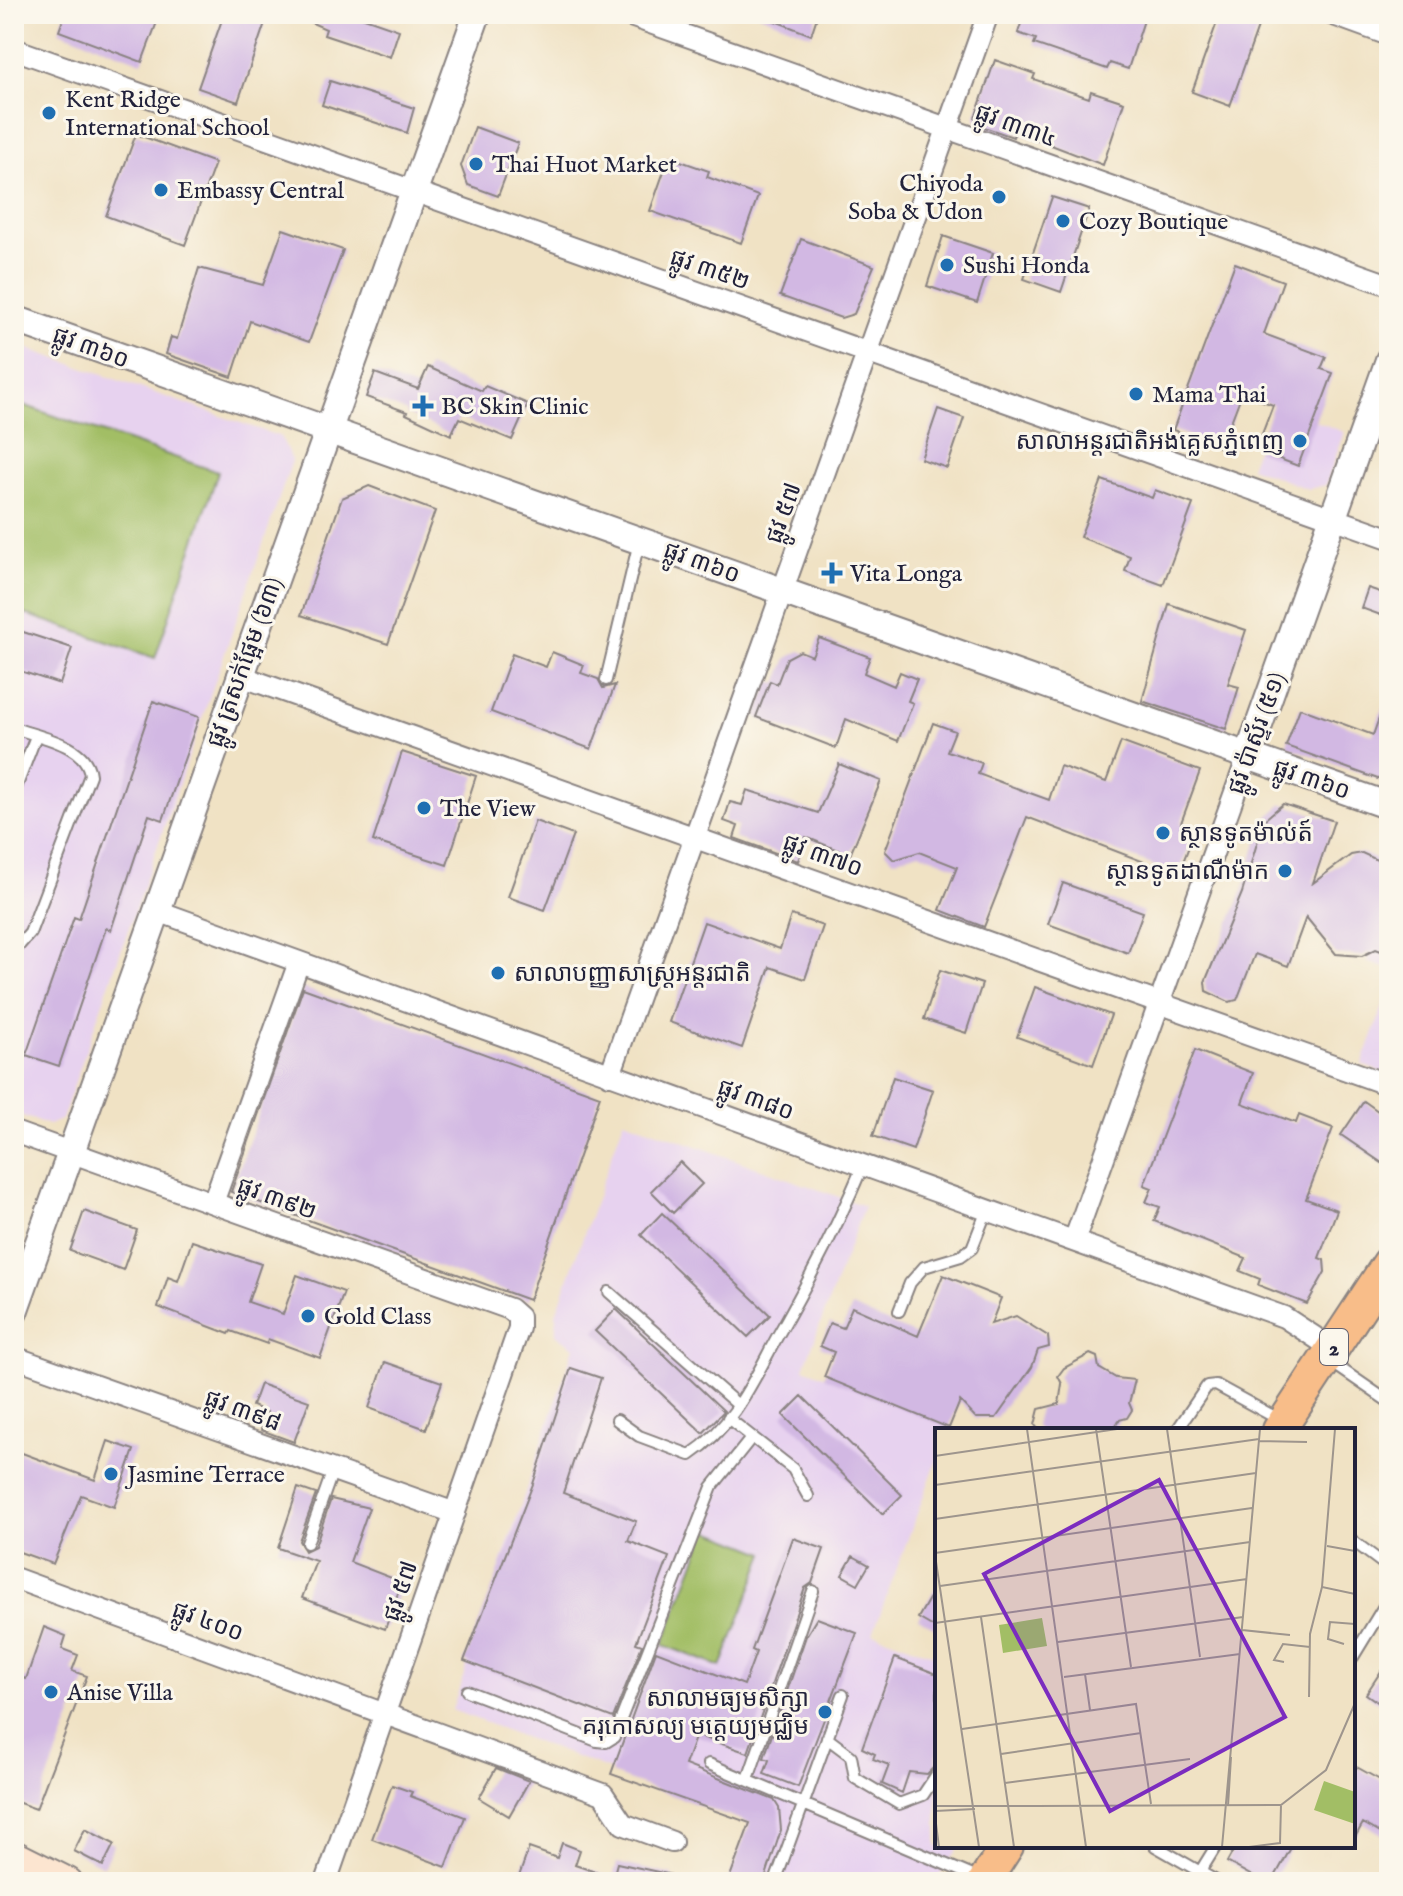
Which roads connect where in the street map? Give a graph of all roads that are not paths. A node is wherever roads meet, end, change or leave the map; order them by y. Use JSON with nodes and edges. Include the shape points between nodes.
{"nodes":[{"id":1,"x":477,"y":14,"type":"edge"},
{"id":2,"x":625,"y":14,"type":"edge"},
{"id":3,"x":988,"y":14,"type":"edge"},
{"id":4,"x":1331,"y":14,"type":"edge"},
{"id":5,"x":1389,"y":35,"type":"edge"},
{"id":6,"x":14,"y":49,"type":"edge"},
{"id":7,"x":947,"y":128,"type":"junction"},
{"id":8,"x":414,"y":192,"type":"junction"},
{"id":9,"x":1389,"y":285,"type":"edge"},
{"id":10,"x":14,"y":319,"type":"edge"},
{"id":11,"x":867,"y":353,"type":"junction"},
{"id":12,"x":1389,"y":360,"type":"edge"},
{"id":13,"x":330,"y":432,"type":"junction"},
{"id":14,"x":1333,"y":518,"type":"junction"},
{"id":15,"x":1389,"y":538,"type":"edge"},
{"id":16,"x":639,"y":540,"type":"junction"},
{"id":17,"x":783,"y":591,"type":"junction"},
{"id":18,"x":238,"y":675,"type":"junction"},
{"id":19,"x":606,"y":680,"type":"dead end"},
{"id":20,"x":14,"y":728,"type":"edge"},
{"id":21,"x":36,"y":736,"type":"junction"},
{"id":22,"x":1248,"y":756,"type":"junction"},
{"id":23,"x":14,"y":793,"type":"edge"},
{"id":24,"x":1389,"y":806,"type":"edge"},
{"id":25,"x":695,"y":837,"type":"junction"},
{"id":26,"x":155,"y":910,"type":"junction"},
{"id":27,"x":14,"y":951,"type":"edge"},
{"id":28,"x":299,"y":962,"type":"junction"},
{"id":29,"x":1159,"y":1003,"type":"junction"},
{"id":30,"x":610,"y":1075,"type":"junction"},
{"id":31,"x":1389,"y":1085,"type":"edge"},
{"id":32,"x":14,"y":1132,"type":"edge"},
{"id":33,"x":70,"y":1152,"type":"junction"},
{"id":34,"x":863,"y":1165,"type":"junction"},
{"id":35,"x":213,"y":1203,"type":"junction"},
{"id":36,"x":987,"y":1210,"type":"junction"},
{"id":37,"x":1074,"y":1241,"type":"junction"},
{"id":38,"x":1389,"y":1263,"type":"edge"},
{"id":39,"x":609,"y":1292,"type":"dead end"},
{"id":40,"x":899,"y":1311,"type":"dead end"},
{"id":41,"x":14,"y":1312,"type":"edge"},
{"id":42,"x":519,"y":1317,"type":"joint"},
{"id":43,"x":1330,"y":1354,"type":"junction"},
{"id":44,"x":14,"y":1357,"type":"edge"},
{"id":45,"x":1389,"y":1402,"type":"edge"},
{"id":46,"x":738,"y":1405,"type":"junction"},
{"id":47,"x":728,"y":1418,"type":"junction"},
{"id":48,"x":617,"y":1420,"type":"dead end"},
{"id":49,"x":1282,"y":1426,"type":"edge"},
{"id":50,"x":1178,"y":1428,"type":"edge"},
{"id":51,"x":752,"y":1437,"type":"junction"},
{"id":52,"x":333,"y":1470,"type":"junction"},
{"id":53,"x":808,"y":1496,"type":"dead end"},
{"id":54,"x":455,"y":1513,"type":"junction"},
{"id":55,"x":1355,"y":1542,"type":"edge"},
{"id":56,"x":307,"y":1543,"type":"dead end"},
{"id":57,"x":1389,"y":1568,"type":"edge"},
{"id":58,"x":14,"y":1578,"type":"edge"},
{"id":59,"x":813,"y":1591,"type":"dead end"},
{"id":60,"x":1389,"y":1598,"type":"edge"},
{"id":61,"x":1355,"y":1654,"type":"edge"},
{"id":62,"x":467,"y":1691,"type":"dead end"},
{"id":63,"x":843,"y":1695,"type":"dead end"},
{"id":64,"x":385,"y":1712,"type":"junction"},
{"id":65,"x":827,"y":1738,"type":"junction"},
{"id":66,"x":709,"y":1764,"type":"dead end"},
{"id":67,"x":935,"y":1777,"type":"edge"},
{"id":68,"x":748,"y":1779,"type":"junction"},
{"id":69,"x":803,"y":1801,"type":"junction"},
{"id":70,"x":672,"y":1842,"type":"dead end"},
{"id":71,"x":1006,"y":1848,"type":"edge"},
{"id":72,"x":1158,"y":1848,"type":"edge"},
{"id":73,"x":1215,"y":1848,"type":"edge"},
{"id":74,"x":14,"y":1855,"type":"edge"},
{"id":75,"x":1200,"y":1872,"type":"junction"},
{"id":76,"x":68,"y":1882,"type":"edge"},
{"id":77,"x":326,"y":1882,"type":"edge"},
{"id":78,"x":775,"y":1882,"type":"edge"},
{"id":79,"x":984,"y":1882,"type":"edge"},
{"id":80,"x":1218,"y":1882,"type":"edge"}],
"edges":[{"from":1,"to":8,"type":"street","name":"ផ្លូវ ត្រសក់ផ្អែម (៦៣)"},
{"from":2,"to":7,"type":"street","name":"ផ្លូវ ៣៣៤"},
{"from":3,"to":7,"type":"street","name":"ផ្លូវ ៥៧"},
{"from":4,"to":5,"type":"street"},
{"from":6,"to":8,"type":"street","name":"ផ្លូវ ៣៥២"},
{"from":7,"to":9,"type":"street","name":"ផ្លូវ ៣៣៤"},
{"from":7,"to":11,"type":"street","name":"ផ្លូវ ៥៧"},
{"from":8,"to":11,"type":"street","name":"ផ្លូវ ៣៥២"},
{"from":8,"to":13,"type":"street","name":"ផ្លូវ ត្រសក់ផ្អែម (៦៣)"},
{"from":10,"to":13,"type":"street","name":"ផ្លូវ ៣៦០"},
{"from":11,"to":14,"type":"street","name":"ផ្លូវ ៣៥២"},
{"from":11,"to":17,"type":"street","name":"ផ្លូវ ៥៧"},
{"from":12,"to":14,"type":"street","name":"ផ្លូវ ប៉ាស្ទ័រ (៥១)"},
{"from":13,"to":16,"type":"street","name":"ផ្លូវ ៣៦០"},
{"from":13,"to":18,"type":"street","name":"ផ្លូវ ត្រសក់ផ្អែម (៦៣)"},
{"from":14,"to":15,"type":"street","name":"ផ្លូវ ៣៥២"},
{"from":14,"to":22,"type":"street","name":"ផ្លូវ ប៉ាស្ទ័រ (៥១)"},
{"from":16,"to":17,"type":"street","name":"ផ្លូវ ៣៦០"},
{"from":16,"to":19,"type":"lane"},
{"from":17,"to":22,"type":"street","name":"ផ្លូវ ៣៦០"},
{"from":17,"to":25,"type":"street","name":"ផ្លូវ ៥៧"},
{"from":18,"to":25,"type":"street","name":"ផ្លូវ ៣៧០"},
{"from":18,"to":26,"type":"street","name":"ផ្លូវ ត្រសក់ផ្អែម (៦៣)"},
{"from":20,"to":21,"type":"lane"},
{"from":21,"to":23,"type":"lane"},
{"from":21,"to":27,"type":"lane","via":[[80,753],[89,763],[90,775],[30,933]]},
{"from":22,"to":24,"type":"street","name":"ផ្លូវ ៣៦០"},
{"from":22,"to":29,"type":"street","name":"ផ្លូវ ប៉ាស្ទ័រ (៥១)"},
{"from":25,"to":29,"type":"street","name":"ផ្លូវ ៣៧០"},
{"from":25,"to":30,"type":"street","name":"ផ្លូវ ៥៧"},
{"from":26,"to":28,"type":"street","name":"ផ្លូវ ៣៨០"},
{"from":26,"to":33,"type":"street","name":"ផ្លូវ ត្រសក់ផ្អែម (៦៣)"},
{"from":28,"to":30,"type":"street","name":"ផ្លូវ ៣៨០"},
{"from":28,"to":35,"type":"street"},
{"from":29,"to":31,"type":"street","name":"ផ្លូវ ៣៧០"},
{"from":29,"to":37,"type":"street","name":"ផ្លូវ ប៉ាស្ទ័រ (៥១)"},
{"from":30,"to":34,"type":"street","name":"ផ្លូវ ៣៨០"},
{"from":32,"to":33,"type":"street","name":"ផ្លូវ ៣៩២"},
{"from":33,"to":35,"type":"street","name":"ផ្លូវ ៣៩២"},
{"from":33,"to":41,"type":"street","name":"ផ្លូវ ត្រសក់ផ្អែម (៦៣)"},
{"from":34,"to":36,"type":"street","name":"ផ្លូវ ៣៨០"},
{"from":34,"to":46,"type":"lane","via":[[832,1239],[753,1388]]},
{"from":35,"to":42,"type":"street","name":"ផ្លូវ ៣៩២","via":[[510,1309]]},
{"from":36,"to":37,"type":"street","name":"ផ្លូវ ៣៨០"},
{"from":36,"to":40,"type":"lane","via":[[972,1248],[924,1267],[910,1283]]},
{"from":37,"to":43,"type":"street","name":"ផ្លូវ ៣៨០","via":[[1284,1317]]},
{"from":38,"to":43,"type":"main road","number":"2"},
{"from":39,"to":46,"type":"lane"},
{"from":42,"to":54,"type":"street","name":"ផ្លូវ ៥៧"},
{"from":43,"to":45,"type":"lane"},
{"from":43,"to":49,"type":"main road","number":"2"},
{"from":44,"to":52,"type":"street","name":"ផ្លូវ ៣៩៨"},
{"from":46,"to":47,"type":"lane"},
{"from":47,"to":48,"type":"lane","via":[[712,1440],[690,1455],[639,1436]]},
{"from":47,"to":51,"type":"lane"},
{"from":49,"to":50,"type":"lane","via":[[1216,1385],[1207,1386]]},
{"from":51,"to":53,"type":"lane","via":[[793,1469]]},
{"from":51,"to":62,"type":"lane","via":[[712,1487],[614,1737],[597,1741]]},
{"from":52,"to":54,"type":"street","name":"ផ្លូវ ៣៩៨"},
{"from":52,"to":56,"type":"lane"},
{"from":54,"to":64,"type":"street","name":"ផ្លូវ ៥៧"},
{"from":55,"to":57,"type":"lane"},
{"from":58,"to":64,"type":"street","name":"ផ្លូវ ៤០០"},
{"from":59,"to":68,"type":"lane"},
{"from":60,"to":61,"type":"lane"},
{"from":63,"to":65,"type":"lane"},
{"from":64,"to":70,"type":"street","name":"ផ្លូវ ៤០០","via":[[603,1794],[623,1824]]},
{"from":64,"to":77,"type":"street","name":"ផ្លូវ ៥៧"},
{"from":65,"to":67,"type":"lane","via":[[851,1756],[855,1778],[899,1804],[923,1795]]},
{"from":65,"to":69,"type":"lane"},
{"from":66,"to":68,"type":"lane"},
{"from":68,"to":69,"type":"lane"},
{"from":69,"to":78,"type":"lane"},
{"from":69,"to":79,"type":"lane"},
{"from":71,"to":79,"type":"main road"},
{"from":72,"to":75,"type":"lane"},
{"from":73,"to":75,"type":"lane"},
{"from":74,"to":76,"type":"main road"},
{"from":75,"to":80,"type":"lane"}]}
